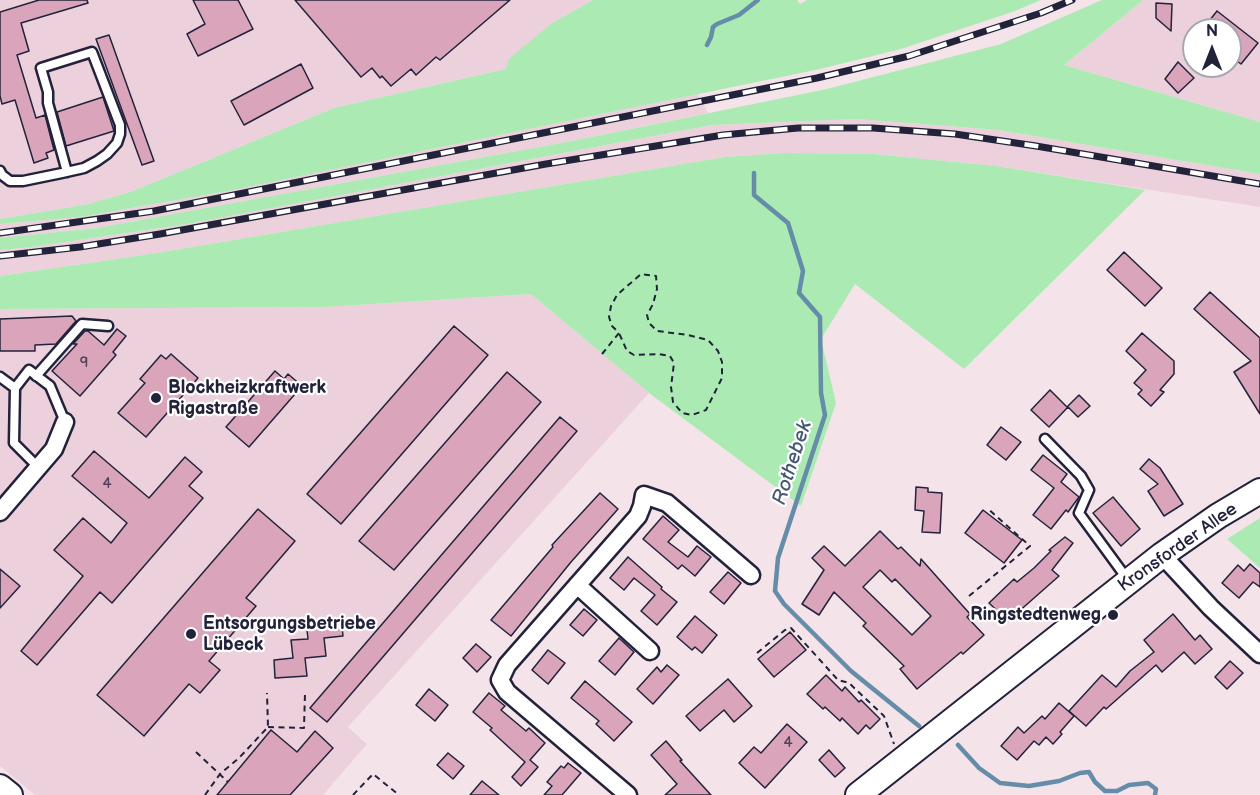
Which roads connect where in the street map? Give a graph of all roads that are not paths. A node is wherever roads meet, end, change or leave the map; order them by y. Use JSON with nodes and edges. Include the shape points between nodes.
{"nodes":[{"id":1,"x":0,"y":171,"type":"edge"},
{"id":2,"x":67,"y":172,"type":"junction"},
{"id":3,"x":108,"y":326,"type":"dead end"},
{"id":4,"x":36,"y":376,"type":"junction"},
{"id":5,"x":0,"y":377,"type":"edge"},
{"id":6,"x":15,"y":388,"type":"junction"},
{"id":7,"x":65,"y":422,"type":"joint"},
{"id":8,"x":1045,"y":439,"type":"dead end"},
{"id":9,"x":39,"y":468,"type":"junction"},
{"id":10,"x":1260,"y":490,"type":"edge"},
{"id":11,"x":0,"y":512,"type":"edge"},
{"id":12,"x":1162,"y":555,"type":"junction"},
{"id":13,"x":751,"y":575,"type":"dead end"},
{"id":14,"x":1129,"y":581,"type":"junction"},
{"id":15,"x":577,"y":585,"type":"junction"},
{"id":16,"x":650,"y":651,"type":"dead end"},
{"id":17,"x":1260,"y":654,"type":"edge"},
{"id":18,"x":0,"y":787,"type":"edge"},
{"id":19,"x":10,"y":795,"type":"edge"},
{"id":20,"x":628,"y":795,"type":"edge"},
{"id":21,"x":858,"y":795,"type":"edge"}],
"edges":[{"from":1,"to":2,"type":"lane","via":[[10,181]]},
{"from":2,"to":2,"type":"lane","via":[[84,168],[107,154],[120,134],[120,124],[92,52],[41,68]]},
{"from":3,"to":4,"type":"lane","via":[[82,324]]},
{"from":4,"to":6,"type":"lane","via":[[29,370]]},
{"from":4,"to":7,"type":"lane","via":[[50,386]]},
{"from":5,"to":6,"type":"lane"},
{"from":6,"to":9,"type":"lane","via":[[14,443]]},
{"from":7,"to":9,"type":"street","via":[[54,449]]},
{"from":8,"to":14,"type":"lane","via":[[1081,476],[1089,490],[1079,513]]},
{"from":9,"to":11,"type":"street"},
{"from":10,"to":12,"type":"main road","name":"Kronsforder Allee"},
{"from":12,"to":14,"type":"main road","name":"Kronsforder Allee"},
{"from":12,"to":17,"type":"street"},
{"from":13,"to":15,"type":"street","via":[[667,503],[644,495],[638,516]]},
{"from":14,"to":21,"type":"main road","name":"Kronsforder Allee"},
{"from":15,"to":16,"type":"street"},
{"from":15,"to":20,"type":"street","via":[[507,665],[500,680],[507,692]]},
{"from":18,"to":19,"type":"main road"}]}
